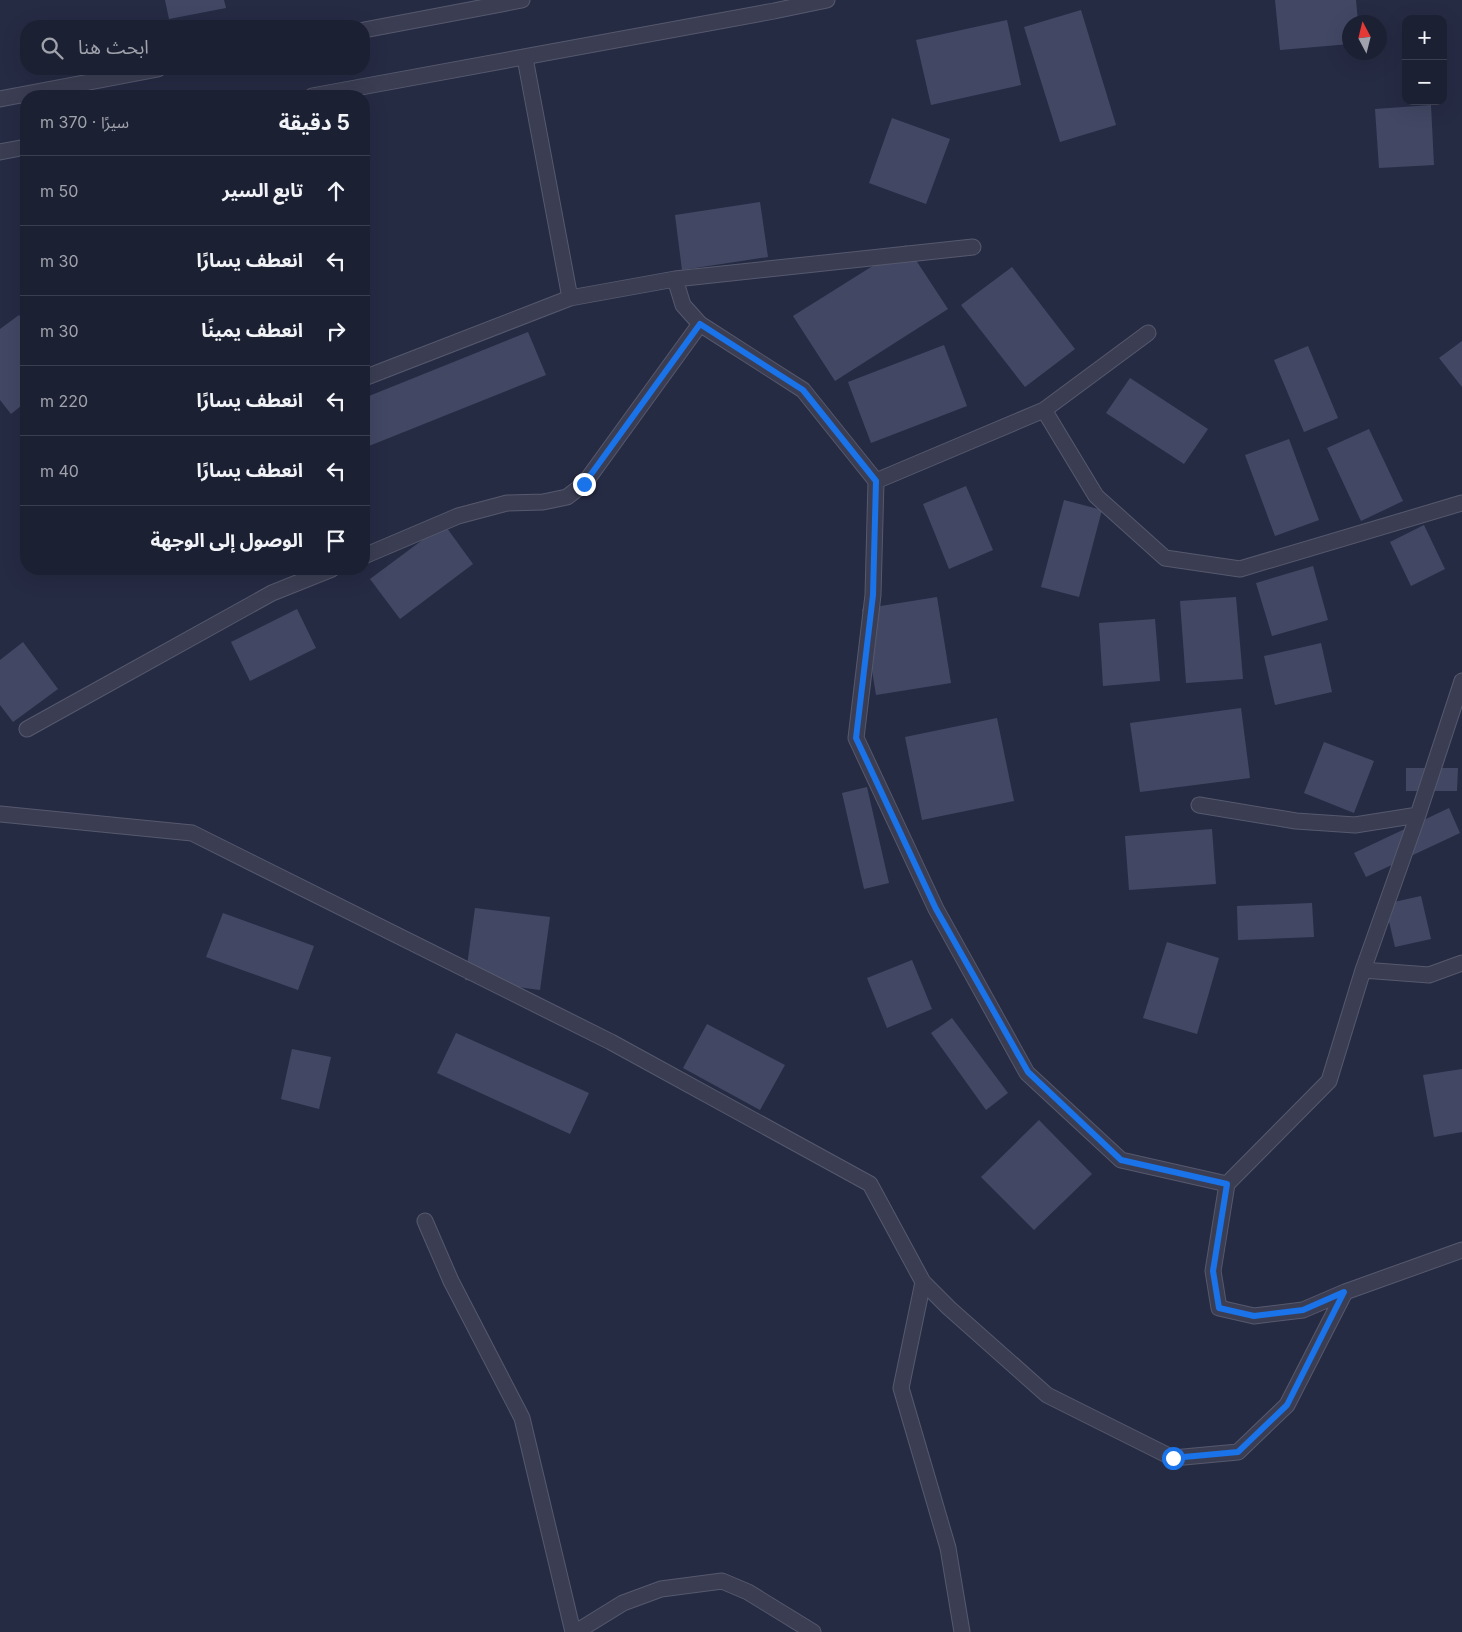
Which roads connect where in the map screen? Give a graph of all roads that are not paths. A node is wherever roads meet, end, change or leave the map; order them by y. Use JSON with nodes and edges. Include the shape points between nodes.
{"nodes":[{"id":1,"x":522,"y":0,"type":"edge"},
{"id":2,"x":827,"y":0,"type":"edge"},
{"id":3,"x":370,"y":29,"type":"edge"},
{"id":4,"x":525,"y":58,"type":"junction"},
{"id":5,"x":126,"y":75,"type":"edge"},
{"id":6,"x":47,"y":90,"type":"edge"},
{"id":7,"x":346,"y":90,"type":"edge"},
{"id":8,"x":20,"y":95,"type":"edge"},
{"id":9,"x":0,"y":99,"type":"edge"},
{"id":10,"x":20,"y":148,"type":"edge"},
{"id":11,"x":0,"y":152,"type":"edge"},
{"id":12,"x":973,"y":247,"type":"dead end"},
{"id":13,"x":675,"y":279,"type":"junction"},
{"id":14,"x":570,"y":298,"type":"junction"},
{"id":15,"x":700,"y":324,"type":"junction"},
{"id":16,"x":1148,"y":333,"type":"dead end"},
{"id":17,"x":370,"y":376,"type":"edge"},
{"id":18,"x":1044,"y":410,"type":"junction"},
{"id":19,"x":876,"y":481,"type":"junction"},
{"id":20,"x":1462,"y":503,"type":"edge"},
{"id":21,"x":370,"y":553,"type":"edge"},
{"id":22,"x":318,"y":575,"type":"edge"},
{"id":23,"x":1462,"y":681,"type":"edge"},
{"id":24,"x":27,"y":729,"type":"dead end"},
{"id":25,"x":1198,"y":805,"type":"dead end"},
{"id":26,"x":0,"y":814,"type":"edge"},
{"id":27,"x":1418,"y":815,"type":"junction"},
{"id":28,"x":1462,"y":963,"type":"edge"},
{"id":29,"x":1364,"y":970,"type":"junction"},
{"id":30,"x":1227,"y":1184,"type":"junction"},
{"id":31,"x":425,"y":1222,"type":"dead end"},
{"id":32,"x":1462,"y":1250,"type":"edge"},
{"id":33,"x":923,"y":1282,"type":"junction"},
{"id":34,"x":1344,"y":1292,"type":"junction"},
{"id":35,"x":574,"y":1632,"type":"edge"},
{"id":36,"x":813,"y":1632,"type":"edge"},
{"id":37,"x":962,"y":1632,"type":"edge"}],
"edges":[{"from":1,"to":3,"type":"street"},
{"from":2,"to":4,"type":"street"},
{"from":4,"to":7,"type":"street"},
{"from":4,"to":14,"type":"street"},
{"from":5,"to":6,"type":"street"},
{"from":8,"to":9,"type":"street"},
{"from":10,"to":11,"type":"street"},
{"from":12,"to":13,"type":"street"},
{"from":13,"to":14,"type":"street"},
{"from":13,"to":15,"type":"street","via":[[684,305]]},
{"from":14,"to":17,"type":"street"},
{"from":15,"to":19,"type":"street","via":[[803,390]]},
{"from":15,"to":21,"type":"street","via":[[584,484],[567,497],[543,502],[507,503],[458,516]]},
{"from":16,"to":18,"type":"street"},
{"from":18,"to":19,"type":"street"},
{"from":18,"to":20,"type":"street","via":[[1096,496],[1165,558],[1240,569]]},
{"from":19,"to":30,"type":"street","via":[[873,595],[856,738],[936,909],[1028,1072],[1121,1160]]},
{"from":22,"to":24,"type":"street","via":[[272,594]]},
{"from":23,"to":27,"type":"street"},
{"from":25,"to":27,"type":"street","via":[[1296,821],[1355,825]]},
{"from":26,"to":33,"type":"street","via":[[192,833],[611,1042],[870,1184]]},
{"from":27,"to":29,"type":"street"},
{"from":28,"to":29,"type":"street","via":[[1429,975]]},
{"from":29,"to":30,"type":"street","via":[[1328,1081]]},
{"from":30,"to":34,"type":"street","via":[[1213,1271],[1219,1308],[1254,1316],[1303,1310]]},
{"from":31,"to":35,"type":"street","via":[[522,1418]]},
{"from":32,"to":34,"type":"street"},
{"from":33,"to":34,"type":"street","via":[[1047,1395],[1173,1458],[1238,1452],[1287,1405]]},
{"from":33,"to":37,"type":"street","via":[[901,1388],[948,1548]]},
{"from":35,"to":36,"type":"street","via":[[623,1603],[662,1589],[722,1581],[748,1592]]}]}
